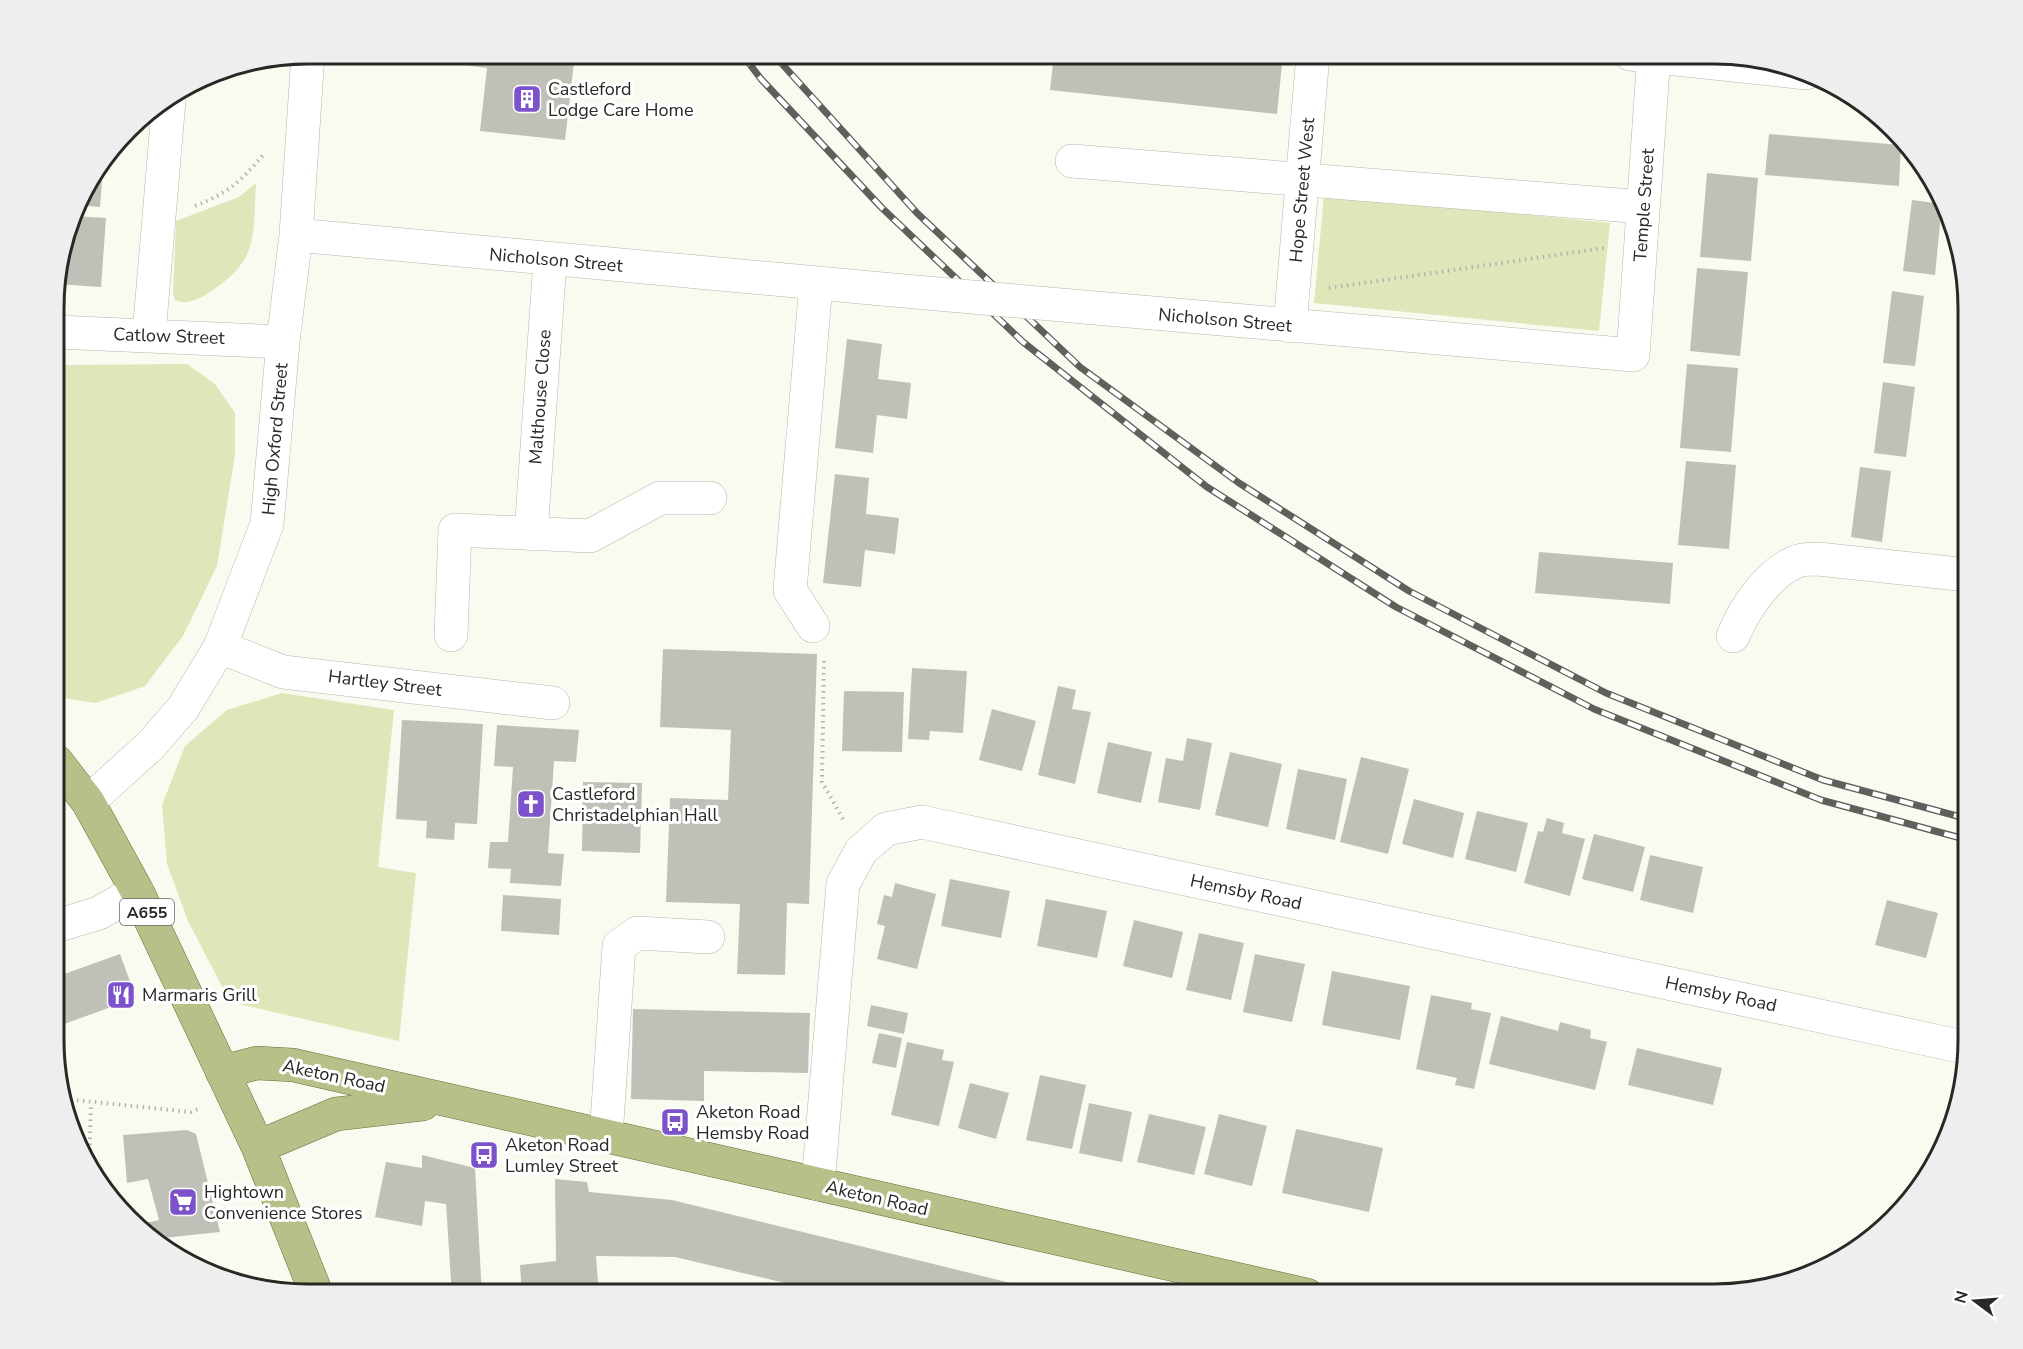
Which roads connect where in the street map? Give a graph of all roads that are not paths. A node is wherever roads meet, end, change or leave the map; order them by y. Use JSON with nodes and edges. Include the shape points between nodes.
{"nodes":[{"id":1,"x":307,"y":64,"type":"edge"},
{"id":2,"x":1312,"y":64,"type":"edge"},
{"id":3,"x":1646,"y":64,"type":"edge"},
{"id":4,"x":168,"y":109,"type":"edge"},
{"id":5,"x":1072,"y":161,"type":"dead end"},
{"id":6,"x":1303,"y":180,"type":"junction"},
{"id":7,"x":1643,"y":207,"type":"junction"},
{"id":8,"x":296,"y":235,"type":"junction"},
{"id":9,"x":550,"y":260,"type":"junction"},
{"id":10,"x":816,"y":284,"type":"junction"},
{"id":11,"x":1292,"y":310,"type":"junction"},
{"id":12,"x":64,"y":332,"type":"edge"},
{"id":13,"x":149,"y":334,"type":"junction"},
{"id":14,"x":283,"y":342,"type":"junction"},
{"id":15,"x":1633,"y":355,"type":"joint"},
{"id":16,"x":710,"y":498,"type":"dead end"},
{"id":17,"x":531,"y":534,"type":"junction"},
{"id":18,"x":1958,"y":574,"type":"edge"},
{"id":19,"x":813,"y":626,"type":"road end"},
{"id":20,"x":451,"y":635,"type":"dead end"},
{"id":21,"x":1733,"y":636,"type":"dead end"},
{"id":22,"x":220,"y":647,"type":"junction"},
{"id":23,"x":553,"y":703,"type":"dead end"},
{"id":24,"x":64,"y":771,"type":"edge"},
{"id":25,"x":88,"y":802,"type":"junction"},
{"id":26,"x":137,"y":891,"type":"junction"},
{"id":27,"x":64,"y":924,"type":"edge"},
{"id":28,"x":708,"y":937,"type":"dead end"},
{"id":29,"x":1958,"y":1046,"type":"edge"},
{"id":30,"x":227,"y":1083,"type":"junction"},
{"id":31,"x":447,"y":1102,"type":"junction"},
{"id":32,"x":606,"y":1137,"type":"junction"},
{"id":33,"x":258,"y":1147,"type":"junction"},
{"id":34,"x":818,"y":1184,"type":"junction"},
{"id":35,"x":313,"y":1285,"type":"edge"},
{"id":36,"x":1262,"y":1285,"type":"edge"}],
"edges":[{"from":1,"to":8,"type":"street","name":"High Oxford Street"},
{"from":2,"to":6,"type":"street","name":"Hope Street West"},
{"from":3,"to":7,"type":"street","name":"Temple Street"},
{"from":4,"to":13,"type":"street"},
{"from":5,"to":6,"type":"street"},
{"from":6,"to":7,"type":"street"},
{"from":6,"to":11,"type":"street","name":"Hope Street West"},
{"from":7,"to":15,"type":"street","name":"Temple Street"},
{"from":8,"to":9,"type":"street","name":"Nicholson Street"},
{"from":8,"to":14,"type":"street","name":"High Oxford Street"},
{"from":9,"to":10,"type":"street","name":"Nicholson Street"},
{"from":9,"to":17,"type":"street","name":"Malthouse Close"},
{"from":10,"to":11,"type":"street","name":"Nicholson Street","bridge":true,"via":[[1084,307]]},
{"from":10,"to":19,"type":"street","via":[[790,590]]},
{"from":11,"to":15,"type":"street","name":"Nicholson Street"},
{"from":12,"to":13,"type":"street","name":"Catlow Street"},
{"from":13,"to":14,"type":"street","name":"Catlow Street"},
{"from":14,"to":22,"type":"street","name":"High Oxford Street","via":[[267,524]]},
{"from":16,"to":17,"type":"street","via":[[660,498],[590,536]]},
{"from":17,"to":20,"type":"street","via":[[455,530]]},
{"from":18,"to":21,"type":"street","via":[[1818,559],[1796,561],[1773,576],[1742,615]]},
{"from":22,"to":23,"type":"street","name":"Hartley Street","via":[[283,672]]},
{"from":22,"to":25,"type":"street","name":"High Oxford Street","via":[[183,708],[152,745]]},
{"from":24,"to":25,"type":"main road","number":"A655"},
{"from":25,"to":26,"type":"main road","number":"A655"},
{"from":26,"to":27,"type":"street","via":[[99,913]]},
{"from":26,"to":30,"type":"main road","number":"A655"},
{"from":28,"to":32,"type":"street","via":[[637,933],[618,946]]},
{"from":29,"to":34,"type":"street","name":"Hemsby Road","via":[[922,822],[886,829],[861,851],[843,884]]},
{"from":30,"to":31,"type":"main road","name":"Aketon Road","via":[[256,1063],[293,1065]]},
{"from":30,"to":33,"type":"main road","number":"A655"},
{"from":31,"to":32,"type":"main road","name":"Aketon Road"},
{"from":31,"to":33,"type":"main road","name":"Aketon Road","via":[[336,1114]]},
{"from":32,"to":34,"type":"main road","name":"Aketon Road"},
{"from":33,"to":35,"type":"main road","number":"A655"},
{"from":34,"to":36,"type":"main road","name":"Aketon Road"}]}
